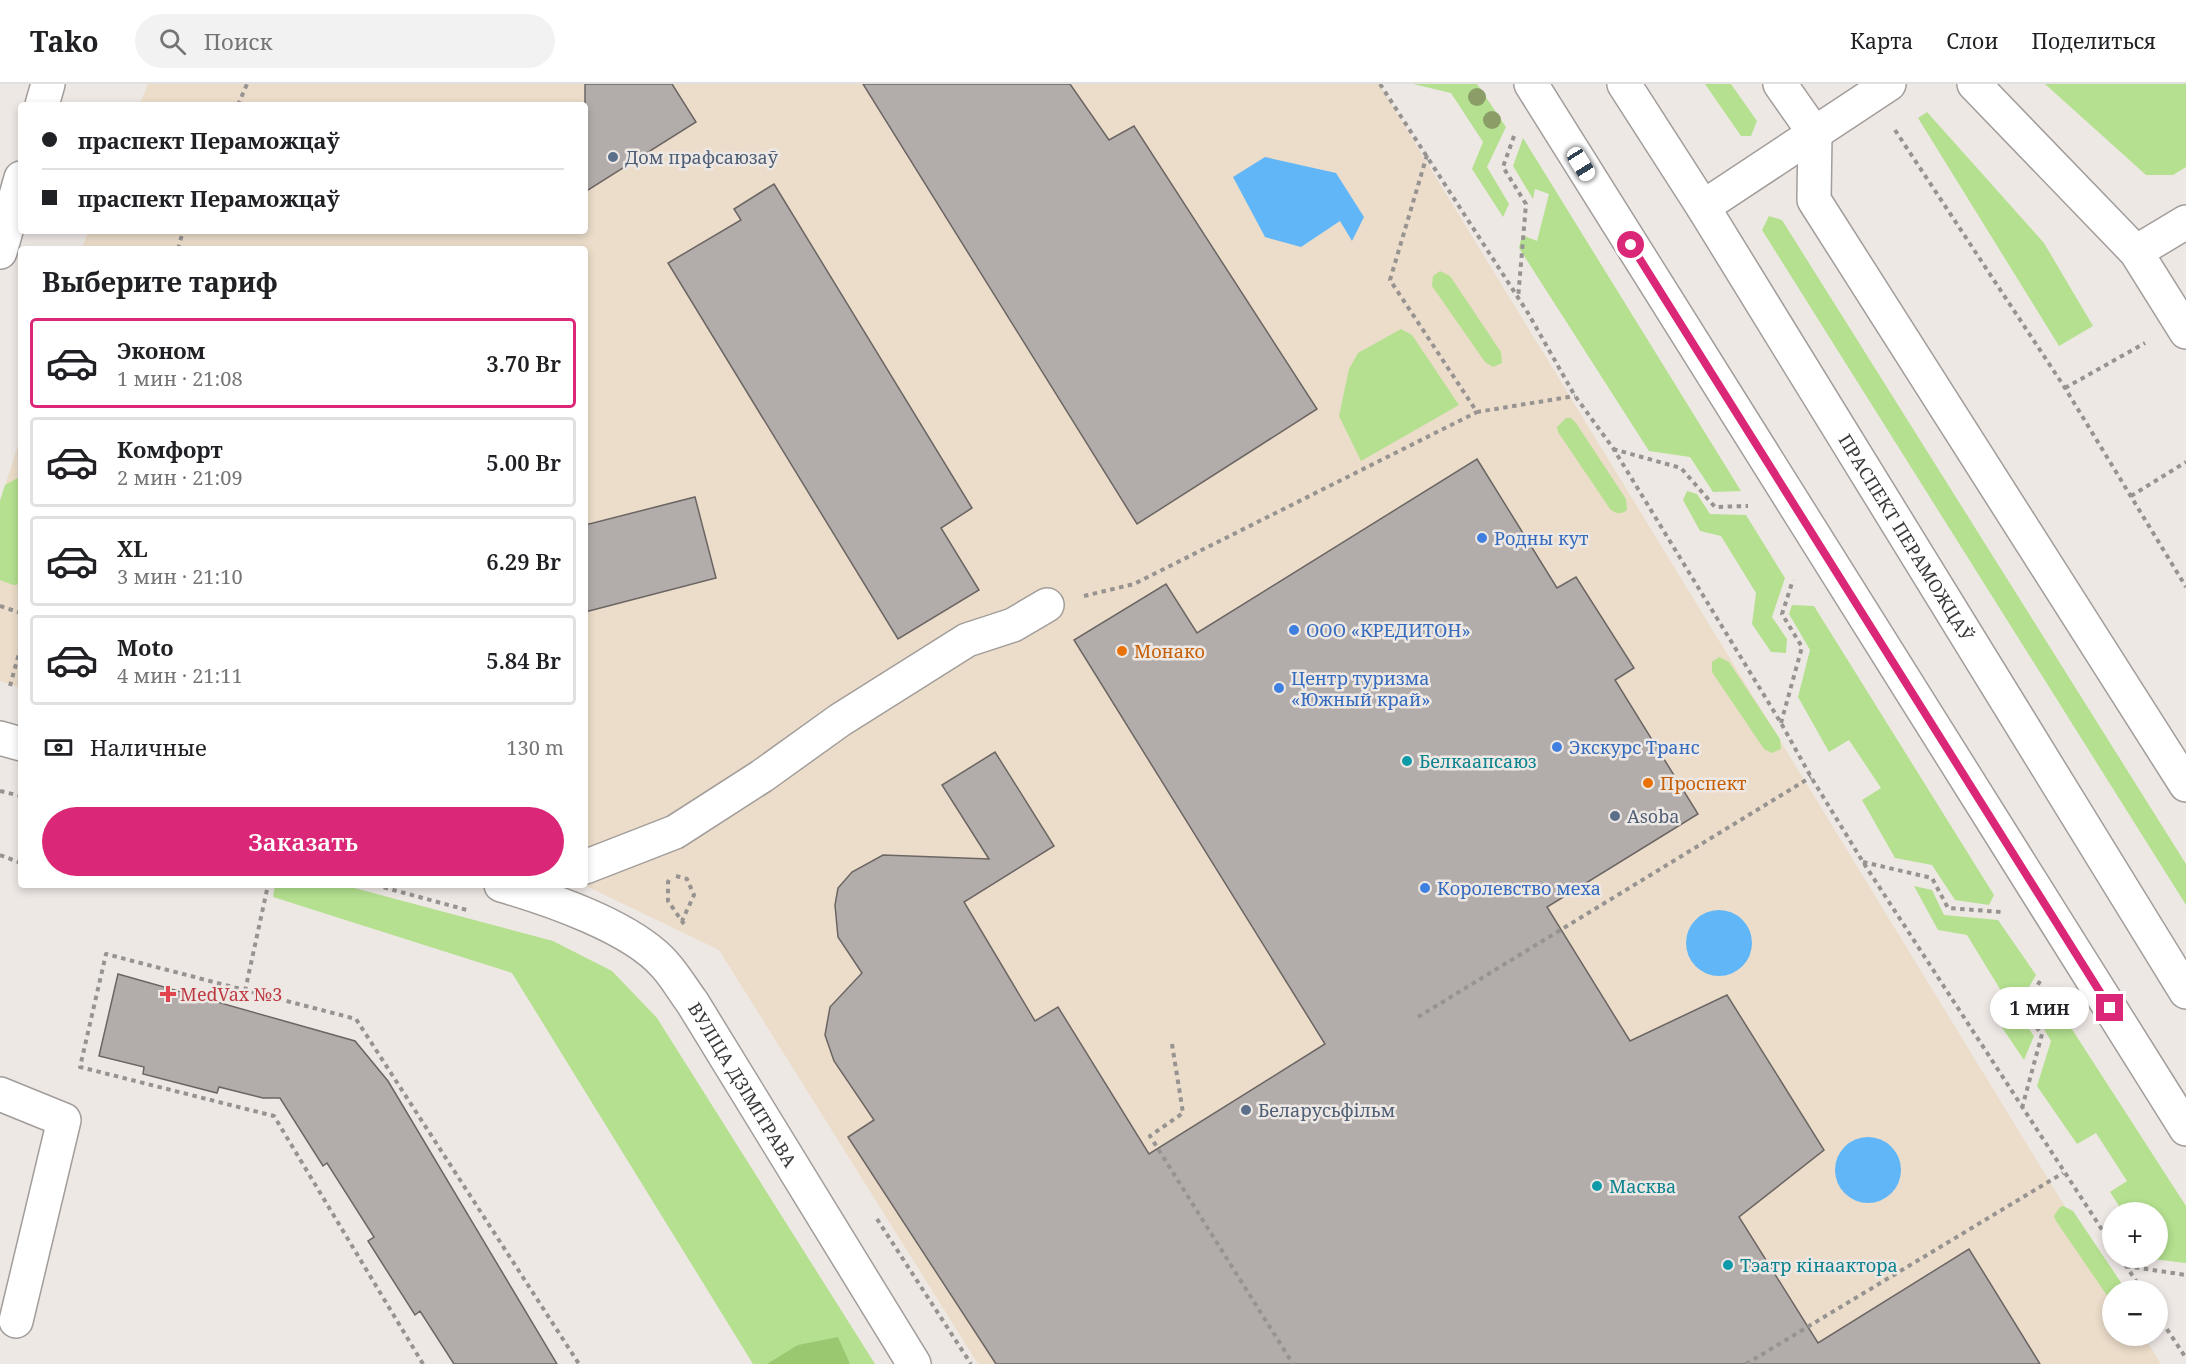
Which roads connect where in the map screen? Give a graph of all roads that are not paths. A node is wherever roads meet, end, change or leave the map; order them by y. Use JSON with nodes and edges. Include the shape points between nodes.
{"nodes":[{"id":1,"x":48,"y":84,"type":"edge"},
{"id":2,"x":1531,"y":84,"type":"edge"},
{"id":3,"x":1624,"y":84,"type":"edge"},
{"id":4,"x":1780,"y":84,"type":"edge"},
{"id":5,"x":1974,"y":84,"type":"edge"},
{"id":6,"x":1881,"y":90,"type":"edge"},
{"id":7,"x":43,"y":102,"type":"edge"},
{"id":8,"x":1815,"y":134,"type":"junction"},
{"id":9,"x":18,"y":189,"type":"edge"},
{"id":10,"x":1702,"y":207,"type":"junction"},
{"id":11,"x":2186,"y":222,"type":"edge"},
{"id":12,"x":0,"y":252,"type":"edge"},
{"id":13,"x":2136,"y":252,"type":"junction"},
{"id":14,"x":2183,"y":328,"type":"edge"},
{"id":15,"x":1047,"y":605,"type":"road end"},
{"id":16,"x":0,"y":738,"type":"edge"},
{"id":17,"x":18,"y":743,"type":"edge"},
{"id":18,"x":2186,"y":785,"type":"edge"},
{"id":19,"x":588,"y":866,"type":"edge"},
{"id":20,"x":520,"y":888,"type":"edge"},
{"id":21,"x":2186,"y":992,"type":"edge"},
{"id":22,"x":0,"y":1094,"type":"edge"},
{"id":23,"x":2186,"y":1129,"type":"edge"},
{"id":24,"x":16,"y":1321,"type":"dead end"},
{"id":25,"x":914,"y":1364,"type":"edge"}],
"edges":[{"from":1,"to":7,"type":"main road"},
{"from":2,"to":23,"type":"main road"},
{"from":3,"to":10,"type":"main road","name":"ПРАСПЕКТ ПЕРАМОЖЦАЎ"},
{"from":4,"to":8,"type":"main road"},
{"from":5,"to":13,"type":"main road"},
{"from":6,"to":8,"type":"main road"},
{"from":8,"to":10,"type":"main road"},
{"from":8,"to":18,"type":"main road","via":[[1814,200]]},
{"from":9,"to":12,"type":"main road"},
{"from":10,"to":21,"type":"main road","name":"ПРАСПЕКТ ПЕРАМОЖЦАЎ"},
{"from":11,"to":13,"type":"main road"},
{"from":13,"to":14,"type":"main road"},
{"from":15,"to":19,"type":"main road","via":[[1012,625],[967,640],[675,832]]},
{"from":16,"to":17,"type":"main road"},
{"from":20,"to":25,"type":"main road","name":"ВУЛІЦА ДЗІМІТРАВА","via":[[620,932],[664,964],[692,1002]]},
{"from":22,"to":24,"type":"main road","via":[[64,1120]]}]}
